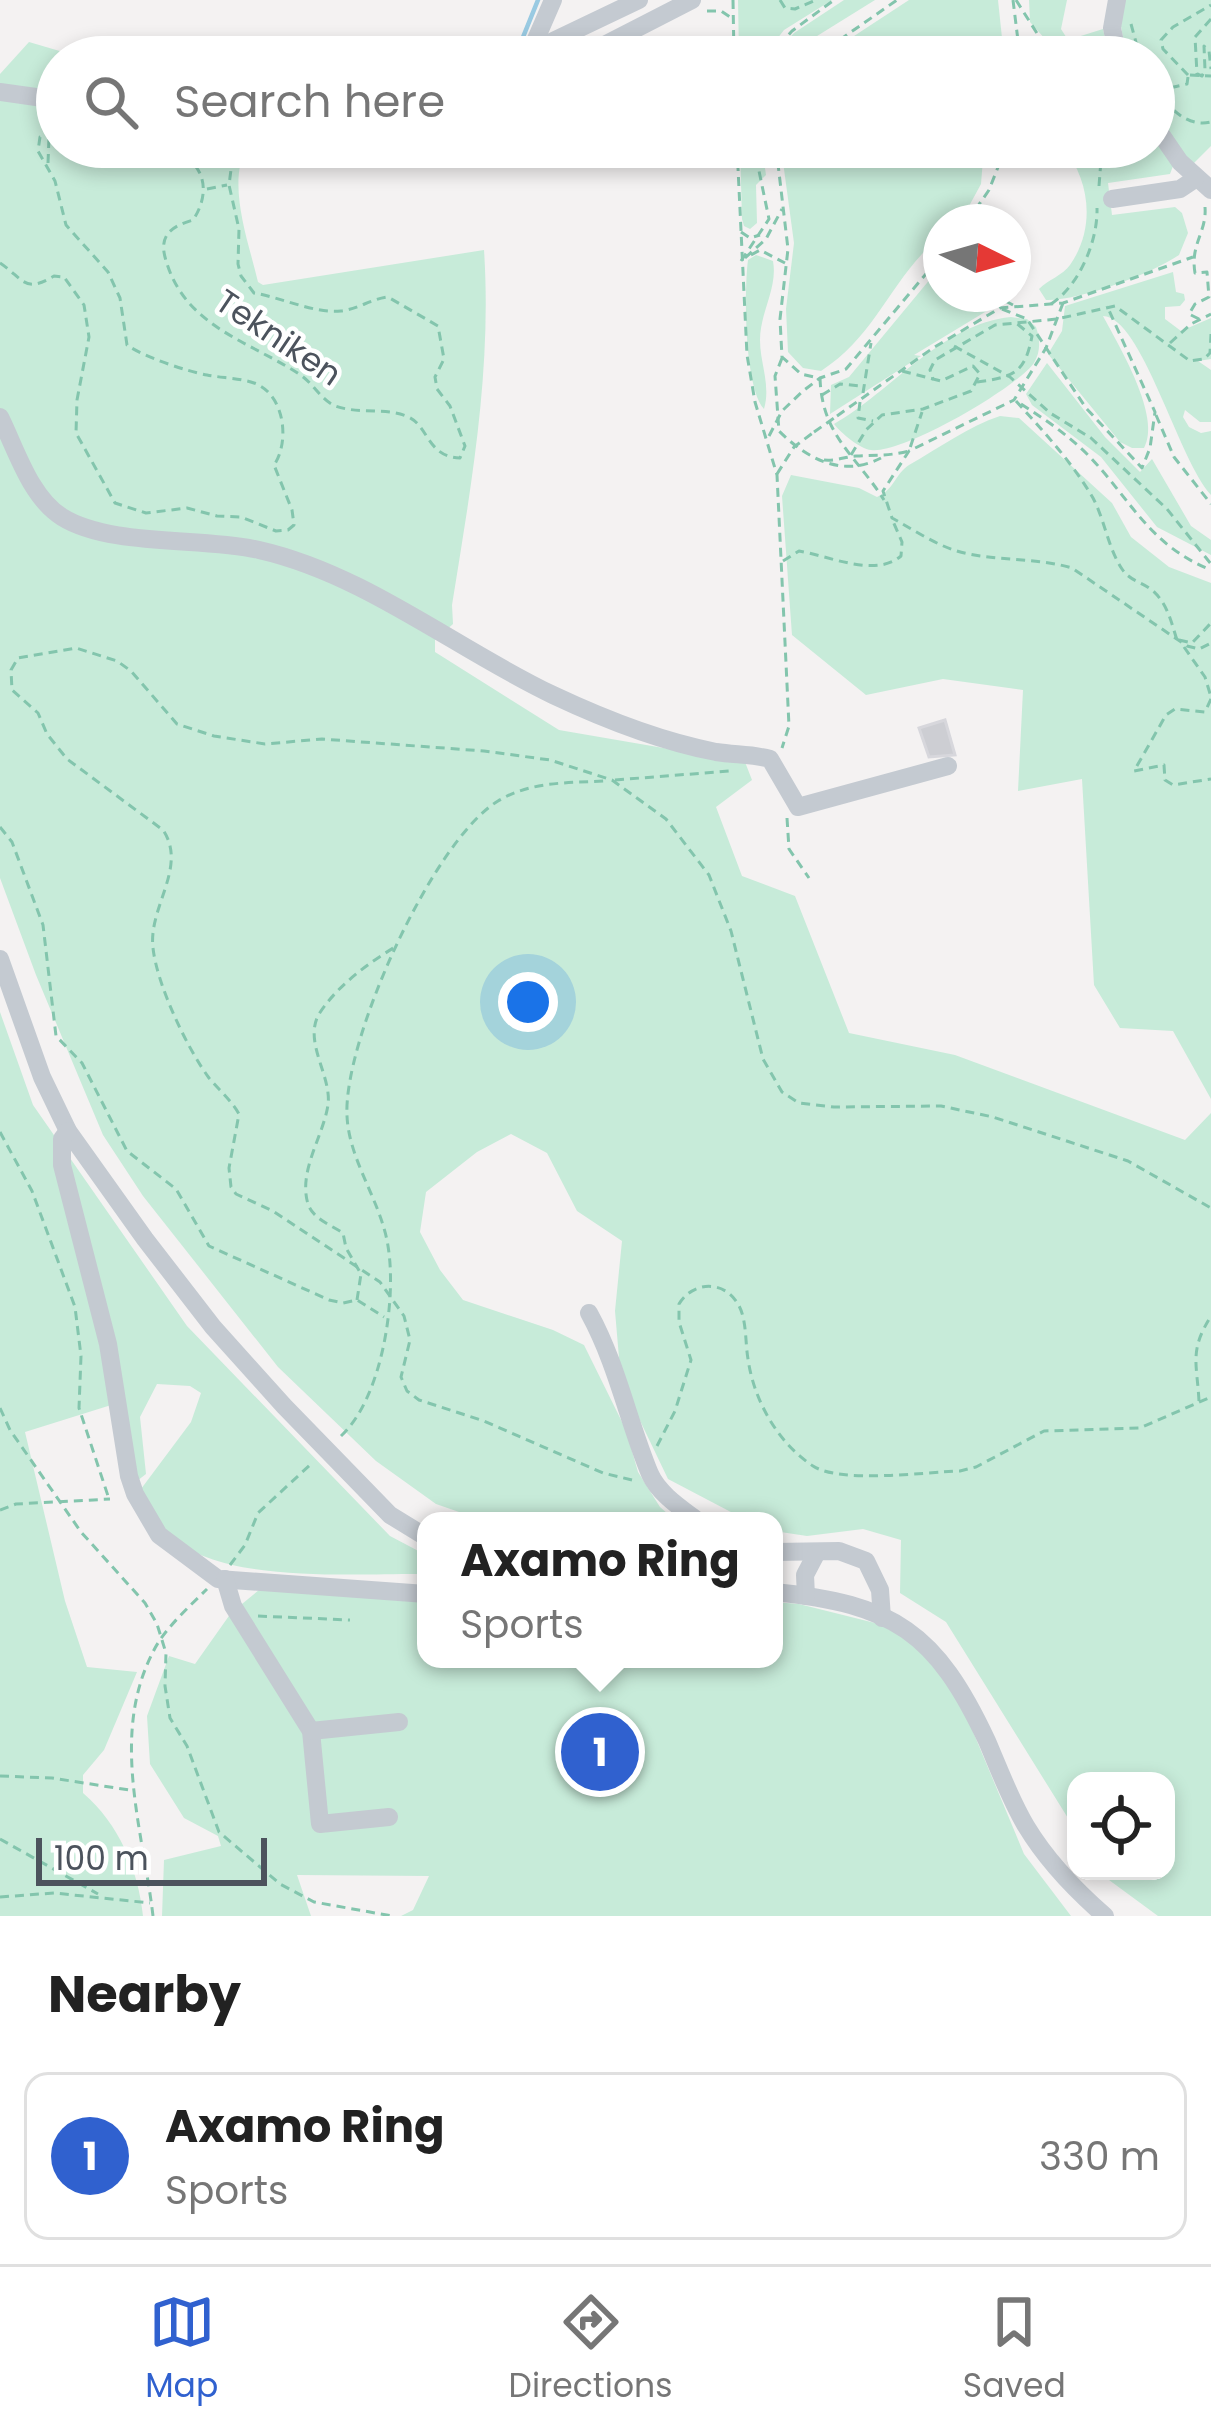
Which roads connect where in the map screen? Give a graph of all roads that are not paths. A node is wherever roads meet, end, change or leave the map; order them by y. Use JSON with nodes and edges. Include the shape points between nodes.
{"nodes":[{"id":1,"x":553,"y":0,"type":"edge"},
{"id":2,"x":639,"y":0,"type":"edge"},
{"id":3,"x":692,"y":0,"type":"edge"},
{"id":4,"x":1117,"y":0,"type":"edge"},
{"id":5,"x":537,"y":36,"type":"edge"},
{"id":6,"x":566,"y":36,"type":"edge"},
{"id":7,"x":622,"y":36,"type":"edge"},
{"id":8,"x":1114,"y":36,"type":"edge"},
{"id":9,"x":0,"y":92,"type":"edge"},
{"id":10,"x":36,"y":97,"type":"edge"},
{"id":11,"x":1175,"y":150,"type":"edge"},
{"id":12,"x":1203,"y":184,"type":"edge"},
{"id":13,"x":1112,"y":199,"type":"dead end"},
{"id":14,"x":0,"y":417,"type":"edge"},
{"id":15,"x":948,"y":766,"type":"dead end"},
{"id":16,"x":0,"y":959,"type":"edge"},
{"id":17,"x":68,"y":1131,"type":"junction"},
{"id":18,"x":589,"y":1312,"type":"dead end"},
{"id":19,"x":687,"y":1512,"type":"edge"},
{"id":20,"x":417,"y":1532,"type":"edge"},
{"id":21,"x":783,"y":1552,"type":"edge"},
{"id":22,"x":816,"y":1554,"type":"junction"},
{"id":23,"x":221,"y":1579,"type":"junction"},
{"id":24,"x":417,"y":1593,"type":"edge"},
{"id":25,"x":783,"y":1593,"type":"edge"},
{"id":26,"x":806,"y":1596,"type":"junction"},
{"id":27,"x":882,"y":1618,"type":"junction"},
{"id":28,"x":399,"y":1722,"type":"dead end"},
{"id":29,"x":311,"y":1731,"type":"junction"},
{"id":30,"x":389,"y":1817,"type":"dead end"},
{"id":31,"x":1105,"y":1916,"type":"edge"}],
"edges":[{"from":1,"to":5,"type":"street"},
{"from":2,"to":6,"type":"street"},
{"from":3,"to":7,"type":"street"},
{"from":4,"to":8,"type":"street"},
{"from":9,"to":10,"type":"street"},
{"from":11,"to":12,"type":"street"},
{"from":12,"to":13,"type":"street"},
{"from":14,"to":15,"type":"street","via":[[34,484],[61,516],[97,529],[259,550],[354,586],[550,694],[641,734],[770,759],[798,808]]},
{"from":16,"to":17,"type":"street"},
{"from":17,"to":20,"type":"street","via":[[213,1327],[358,1484]]},
{"from":17,"to":23,"type":"street","via":[[62,1165],[108,1344],[135,1494],[159,1534]]},
{"from":18,"to":19,"type":"street","via":[[651,1476]]},
{"from":21,"to":22,"type":"street"},
{"from":22,"to":26,"type":"street"},
{"from":22,"to":27,"type":"street","via":[[839,1551],[866,1561]]},
{"from":23,"to":24,"type":"street"},
{"from":23,"to":29,"type":"street"},
{"from":25,"to":26,"type":"street"},
{"from":26,"to":27,"type":"street"},
{"from":27,"to":31,"type":"street","via":[[913,1634],[950,1670],[1024,1822],[1048,1860]]},
{"from":28,"to":29,"type":"street"},
{"from":29,"to":30,"type":"street","via":[[320,1824]]}]}
